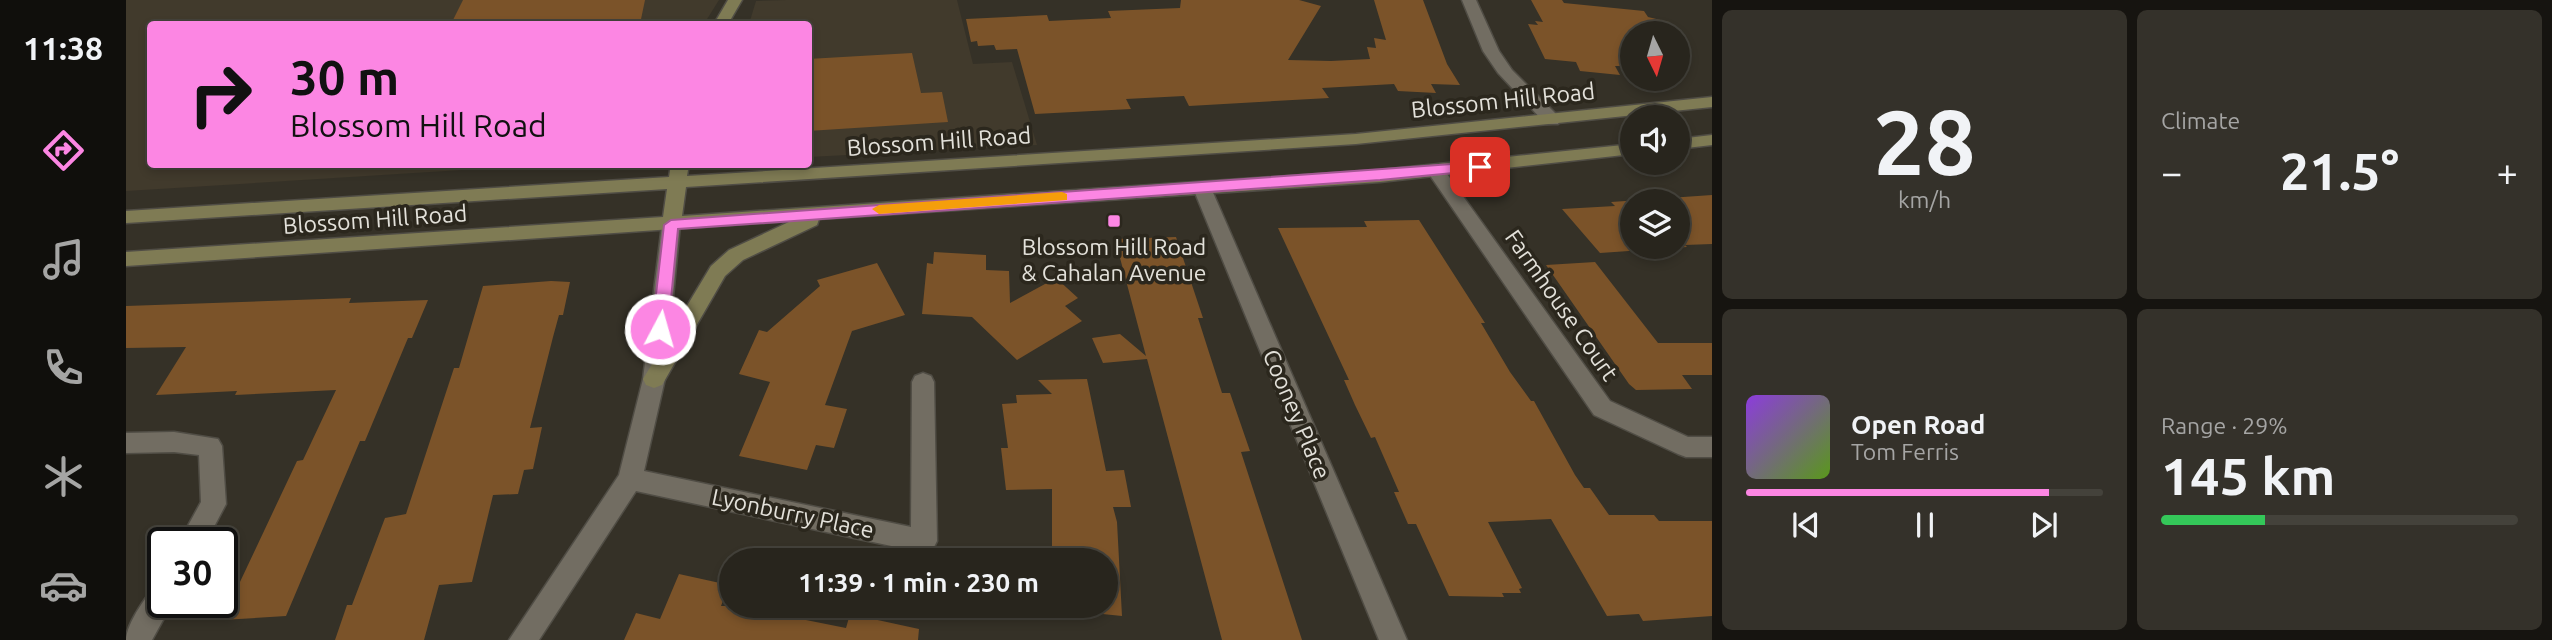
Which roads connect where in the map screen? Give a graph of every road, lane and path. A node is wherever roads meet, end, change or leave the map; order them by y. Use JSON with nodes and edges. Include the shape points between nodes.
{"nodes":[{"id":1,"x":736,"y":0,"type":"edge"},
{"id":2,"x":1469,"y":0,"type":"edge"},
{"id":3,"x":723,"y":21,"type":"edge"},
{"id":4,"x":1712,"y":102,"type":"edge"},
{"id":5,"x":1552,"y":120,"type":"junction"},
{"id":6,"x":1712,"y":140,"type":"edge"},
{"id":7,"x":1690,"y":143,"type":"edge"},
{"id":8,"x":1620,"y":150,"type":"edge"},
{"id":9,"x":812,"y":166,"type":"edge"},
{"id":10,"x":779,"y":168,"type":"edge"},
{"id":11,"x":1436,"y":171,"type":"junction"},
{"id":12,"x":679,"y":173,"type":"edge"},
{"id":13,"x":1202,"y":188,"type":"junction"},
{"id":14,"x":825,"y":213,"type":"junction"},
{"id":15,"x":126,"y":217,"type":"edge"},
{"id":16,"x":671,"y":225,"type":"junction"},
{"id":17,"x":126,"y":259,"type":"edge"},
{"id":18,"x":654,"y":379,"type":"junction"},
{"id":19,"x":923,"y":382,"type":"dead end"},
{"id":20,"x":126,"y":443,"type":"edge"},
{"id":21,"x":1712,"y":447,"type":"edge"},
{"id":22,"x":630,"y":479,"type":"junction"},
{"id":23,"x":201,"y":527,"type":"edge"},
{"id":24,"x":150,"y":618,"type":"edge"},
{"id":25,"x":137,"y":640,"type":"edge"},
{"id":26,"x":523,"y":640,"type":"edge"},
{"id":27,"x":1393,"y":640,"type":"edge"}],
"edges":[{"from":1,"to":3,"type":"main road"},
{"from":2,"to":5,"type":"street","via":[[1506,73]]},
{"from":4,"to":5,"type":"main road","name":"Blossom Hill Road"},
{"from":5,"to":9,"type":"main road","name":"Blossom Hill Road","via":[[1356,139]]},
{"from":6,"to":7,"type":"main road"},
{"from":8,"to":11,"type":"main road","name":"Blossom Hill Road"},
{"from":10,"to":12,"type":"main road","name":"Blossom Hill Road"},
{"from":11,"to":13,"type":"main road","name":"Blossom Hill Road"},
{"from":11,"to":21,"type":"street","name":"Farmhouse Court","via":[[1602,408],[1686,447]]},
{"from":12,"to":15,"type":"main road","name":"Blossom Hill Road"},
{"from":12,"to":16,"type":"main road"},
{"from":13,"to":14,"type":"main road","name":"Blossom Hill Road"},
{"from":13,"to":27,"type":"street","name":"Cooney Place"},
{"from":14,"to":16,"type":"main road","name":"Blossom Hill Road"},
{"from":14,"to":18,"type":"main road","via":[[736,254],[718,271]]},
{"from":16,"to":17,"type":"main road","name":"Blossom Hill Road"},
{"from":16,"to":18,"type":"street"},
{"from":18,"to":22,"type":"street"},
{"from":19,"to":22,"type":"street","name":"Lyonburry Place","via":[[924,541]]},
{"from":20,"to":23,"type":"street","via":[[210,446],[214,504]]},
{"from":22,"to":26,"type":"street"},
{"from":24,"to":25,"type":"street"}]}
